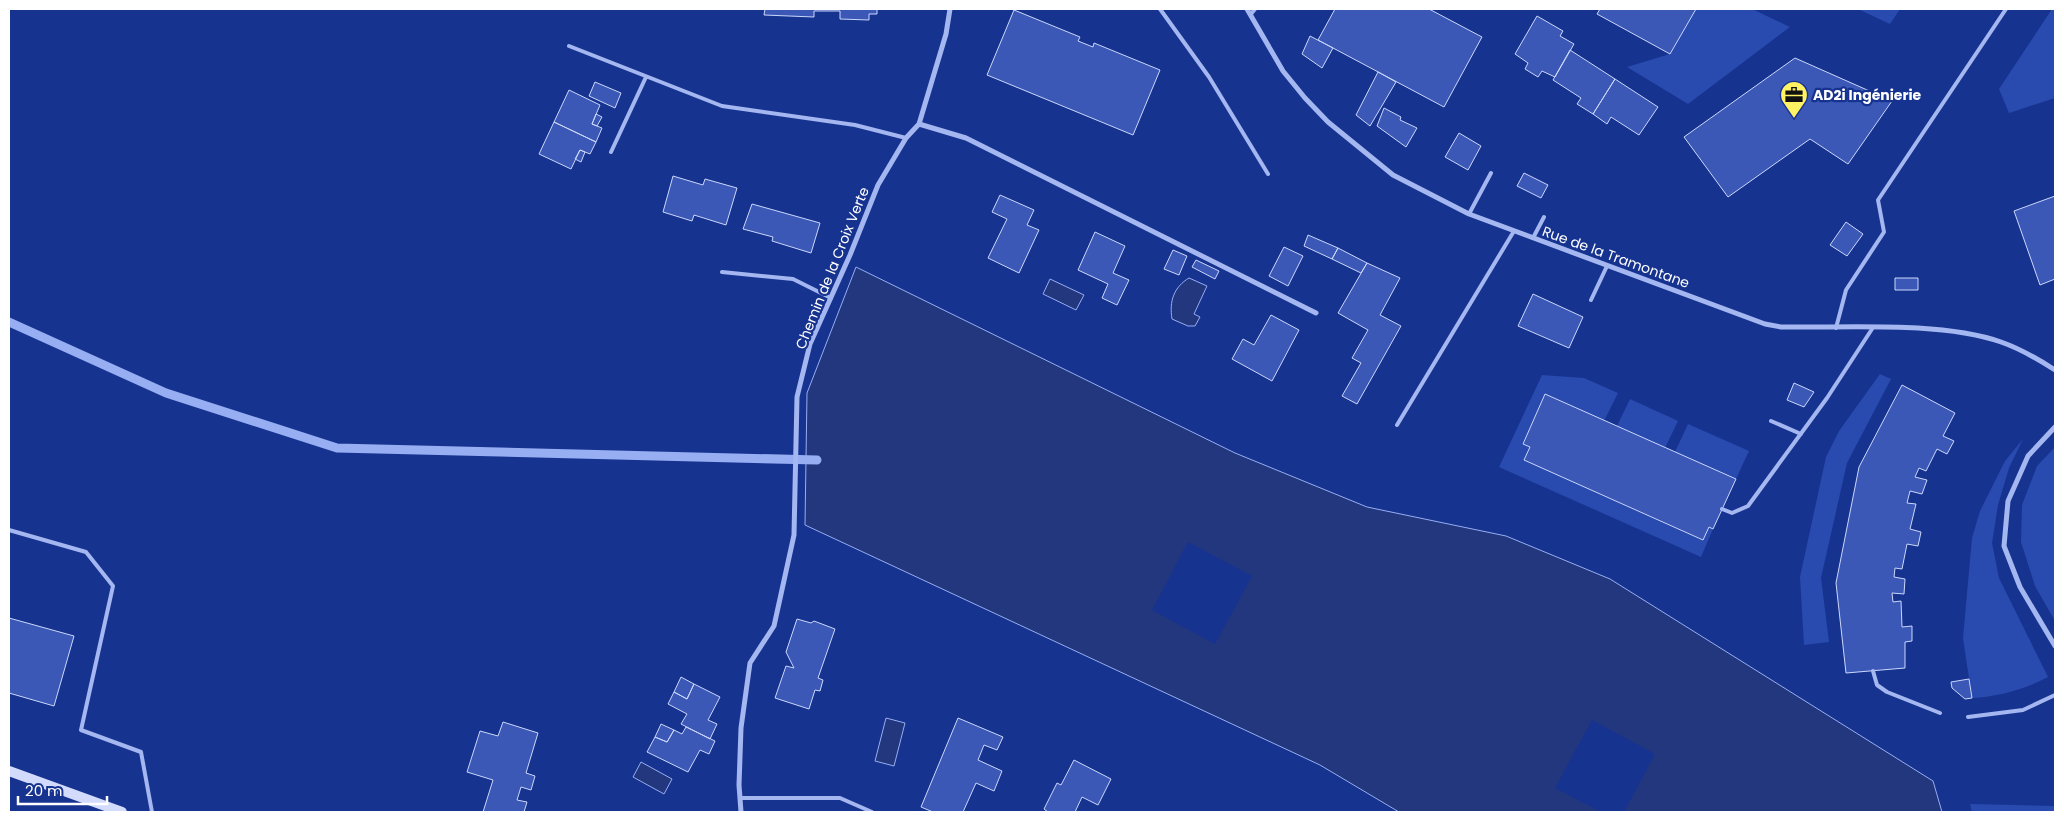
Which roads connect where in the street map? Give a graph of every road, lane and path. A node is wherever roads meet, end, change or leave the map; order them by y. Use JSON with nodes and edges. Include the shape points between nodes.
{"nodes":[{"id":1,"x":950,"y":9,"type":"edge"},
{"id":2,"x":1160,"y":9,"type":"edge"},
{"id":3,"x":1247,"y":9,"type":"edge"},
{"id":4,"x":1255,"y":9,"type":"edge"},
{"id":5,"x":2006,"y":9,"type":"edge"},
{"id":6,"x":1251,"y":14,"type":"junction"},
{"id":7,"x":569,"y":46,"type":"dead end"},
{"id":8,"x":646,"y":77,"type":"junction"},
{"id":9,"x":919,"y":124,"type":"junction"},
{"id":10,"x":906,"y":138,"type":"junction"},
{"id":11,"x":612,"y":152,"type":"dead end"},
{"id":12,"x":1491,"y":173,"type":"dead end"},
{"id":13,"x":1268,"y":174,"type":"dead end"},
{"id":14,"x":1468,"y":214,"type":"junction"},
{"id":15,"x":1544,"y":216,"type":"dead end"},
{"id":16,"x":1514,"y":231,"type":"junction"},
{"id":17,"x":1533,"y":238,"type":"junction"},
{"id":18,"x":1607,"y":266,"type":"junction"},
{"id":19,"x":722,"y":272,"type":"dead end"},
{"id":20,"x":831,"y":298,"type":"junction"},
{"id":21,"x":1591,"y":300,"type":"dead end"},
{"id":22,"x":1316,"y":314,"type":"dead end"},
{"id":23,"x":1836,"y":328,"type":"junction"},
{"id":24,"x":1872,"y":328,"type":"junction"},
{"id":25,"x":2055,"y":370,"type":"edge"},
{"id":26,"x":1771,"y":420,"type":"dead end"},
{"id":27,"x":1397,"y":425,"type":"dead end"},
{"id":28,"x":2055,"y":427,"type":"edge"},
{"id":29,"x":1801,"y":434,"type":"junction"},
{"id":30,"x":1722,"y":509,"type":"dead end"},
{"id":31,"x":9,"y":530,"type":"edge"},
{"id":32,"x":2055,"y":646,"type":"edge"},
{"id":33,"x":1873,"y":671,"type":"dead end"},
{"id":34,"x":2055,"y":695,"type":"edge"},
{"id":35,"x":1940,"y":713,"type":"dead end"},
{"id":36,"x":1968,"y":717,"type":"dead end"},
{"id":37,"x":9,"y":771,"type":"edge"},
{"id":38,"x":740,"y":798,"type":"junction"},
{"id":39,"x":122,"y":812,"type":"edge"},
{"id":40,"x":152,"y":812,"type":"edge"},
{"id":41,"x":741,"y":812,"type":"edge"},
{"id":42,"x":872,"y":812,"type":"edge"}],
"edges":[{"from":1,"to":9,"type":"street","name":"Chemin de la Croix Verte","via":[[946,34]]},
{"from":2,"to":13,"type":"lane","via":[[1209,77]]},
{"from":3,"to":6,"type":"street","name":"Rue de la Tramontane"},
{"from":4,"to":6,"type":"lane"},
{"from":5,"to":23,"type":"lane","via":[[1878,200],[1884,232],[1846,290]]},
{"from":6,"to":14,"type":"street","name":"Rue de la Tramontane","via":[[1283,71],[1328,122],[1393,175]]},
{"from":7,"to":8,"type":"lane"},
{"from":8,"to":10,"type":"lane","via":[[722,106],[855,126]]},
{"from":8,"to":11,"type":"lane"},
{"from":9,"to":10,"type":"street","name":"Chemin de la Croix Verte"},
{"from":9,"to":22,"type":"street","via":[[966,138]]},
{"from":10,"to":20,"type":"street","name":"Chemin de la Croix Verte","via":[[878,185]]},
{"from":12,"to":14,"type":"lane"},
{"from":14,"to":16,"type":"street","name":"Rue de la Tramontane"},
{"from":15,"to":17,"type":"lane"},
{"from":16,"to":17,"type":"street","name":"Rue de la Tramontane"},
{"from":16,"to":27,"type":"lane"},
{"from":17,"to":18,"type":"street","name":"Rue de la Tramontane"},
{"from":18,"to":21,"type":"lane"},
{"from":18,"to":23,"type":"street","name":"Rue de la Tramontane","via":[[1765,324]]},
{"from":19,"to":20,"type":"lane","via":[[793,280]]},
{"from":20,"to":38,"type":"street","name":"Chemin de la Croix Verte","via":[[810,344],[797,401],[795,522],[774,626],[750,663],[741,728]]},
{"from":23,"to":24,"type":"street","name":"Rue de la Tramontane"},
{"from":24,"to":25,"type":"street","name":"Rue de la Tramontane","via":[[1965,334],[2000,342]]},
{"from":24,"to":29,"type":"lane"},
{"from":26,"to":29,"type":"lane"},
{"from":28,"to":32,"type":"street","via":[[2028,456],[2008,501],[2004,546],[2020,587]]},
{"from":29,"to":30,"type":"lane","via":[[1748,506],[1732,512]]},
{"from":31,"to":40,"type":"lane","via":[[86,552],[113,586],[81,730],[142,752]]},
{"from":33,"to":35,"type":"lane","via":[[1877,685],[1887,692]]},
{"from":34,"to":36,"type":"lane","via":[[2023,710]]},
{"from":37,"to":39,"type":"street"},
{"from":38,"to":41,"type":"street","name":"Chemin de la Croix Verte"},
{"from":38,"to":42,"type":"lane","via":[[840,798]]}]}
